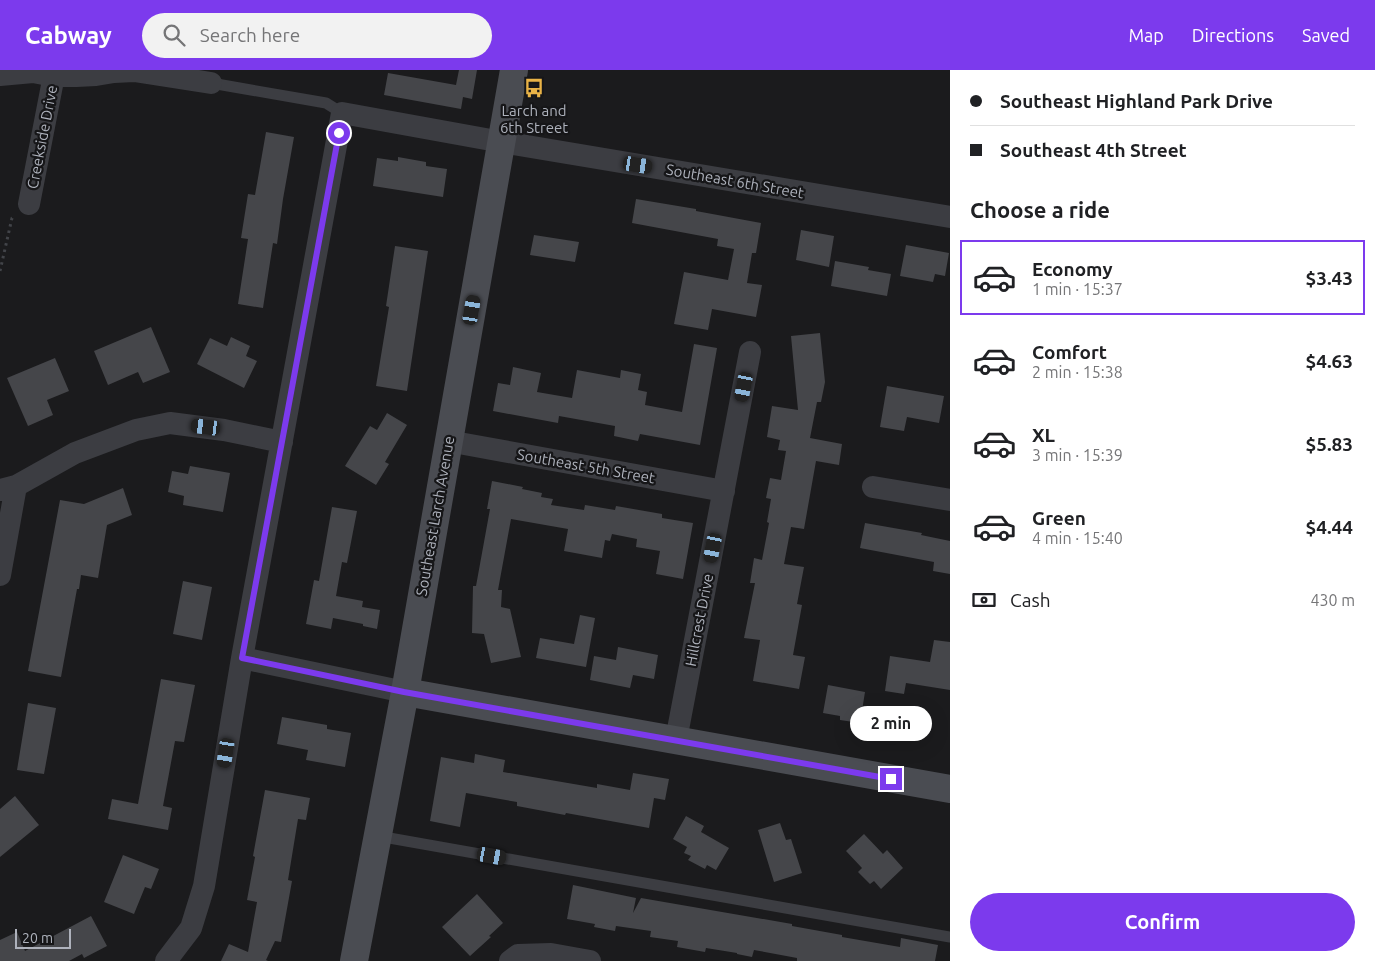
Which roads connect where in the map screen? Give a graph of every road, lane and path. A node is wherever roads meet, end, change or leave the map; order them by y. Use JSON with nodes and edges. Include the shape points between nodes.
{"nodes":[{"id":1,"x":514,"y":70,"type":"edge"},
{"id":2,"x":55,"y":73,"type":"edge"},
{"id":3,"x":0,"y":75,"type":"edge"},
{"id":4,"x":212,"y":83,"type":"joint"},
{"id":5,"x":342,"y":113,"type":"junction"},
{"id":6,"x":502,"y":142,"type":"junction"},
{"id":7,"x":29,"y":204,"type":"joint"},
{"id":8,"x":950,"y":217,"type":"edge"},
{"id":9,"x":0,"y":271,"type":"edge"},
{"id":10,"x":750,"y":352,"type":"dead end"},
{"id":11,"x":448,"y":441,"type":"junction"},
{"id":12,"x":282,"y":442,"type":"junction"},
{"id":13,"x":873,"y":487,"type":"dead end"},
{"id":14,"x":8,"y":488,"type":"edge"},
{"id":15,"x":724,"y":491,"type":"junction"},
{"id":16,"x":950,"y":500,"type":"edge"},
{"id":17,"x":0,"y":575,"type":"edge"},
{"id":18,"x":242,"y":658,"type":"junction"},
{"id":19,"x":404,"y":692,"type":"junction"},
{"id":20,"x":676,"y":740,"type":"junction"},
{"id":21,"x":950,"y":790,"type":"edge"},
{"id":22,"x":378,"y":836,"type":"junction"},
{"id":23,"x":950,"y":937,"type":"edge"},
{"id":24,"x":166,"y":961,"type":"edge"},
{"id":25,"x":354,"y":961,"type":"edge"},
{"id":26,"x":510,"y":961,"type":"edge"},
{"id":27,"x":590,"y":961,"type":"edge"}],
"edges":[{"from":1,"to":6,"type":"main road","name":"Southeast Larch Avenue"},
{"from":2,"to":3,"type":"street"},
{"from":2,"to":4,"type":"street","via":[[76,76],[134,71]]},
{"from":2,"to":7,"type":"street","name":"Creekside Drive"},
{"from":4,"to":5,"type":"lane","via":[[326,103]]},
{"from":5,"to":6,"type":"street","name":"Southeast 6th Street"},
{"from":5,"to":12,"type":"street"},
{"from":6,"to":8,"type":"street","name":"Southeast 6th Street"},
{"from":6,"to":11,"type":"main road","name":"Southeast Larch Avenue"},
{"from":7,"to":9,"type":"path","via":[[12,218]]},
{"from":10,"to":15,"type":"street","name":"Hillcrest Drive"},
{"from":11,"to":15,"type":"street","name":"Southeast 5th Street"},
{"from":11,"to":19,"type":"main road","name":"Southeast Larch Avenue"},
{"from":12,"to":14,"type":"street","via":[[170,423],[136,430],[75,453]]},
{"from":12,"to":18,"type":"street"},
{"from":13,"to":16,"type":"street"},
{"from":14,"to":17,"type":"street"},
{"from":15,"to":20,"type":"street","name":"Hillcrest Drive"},
{"from":18,"to":19,"type":"street"},
{"from":18,"to":24,"type":"street","via":[[204,886],[191,928]]},
{"from":19,"to":20,"type":"main road"},
{"from":19,"to":22,"type":"main road","name":"Southeast Larch Avenue"},
{"from":20,"to":21,"type":"main road"},
{"from":22,"to":23,"type":"lane"},
{"from":22,"to":25,"type":"main road","name":"Southeast Larch Avenue"},
{"from":26,"to":27,"type":"street","via":[[518,955],[551,954]]}]}
